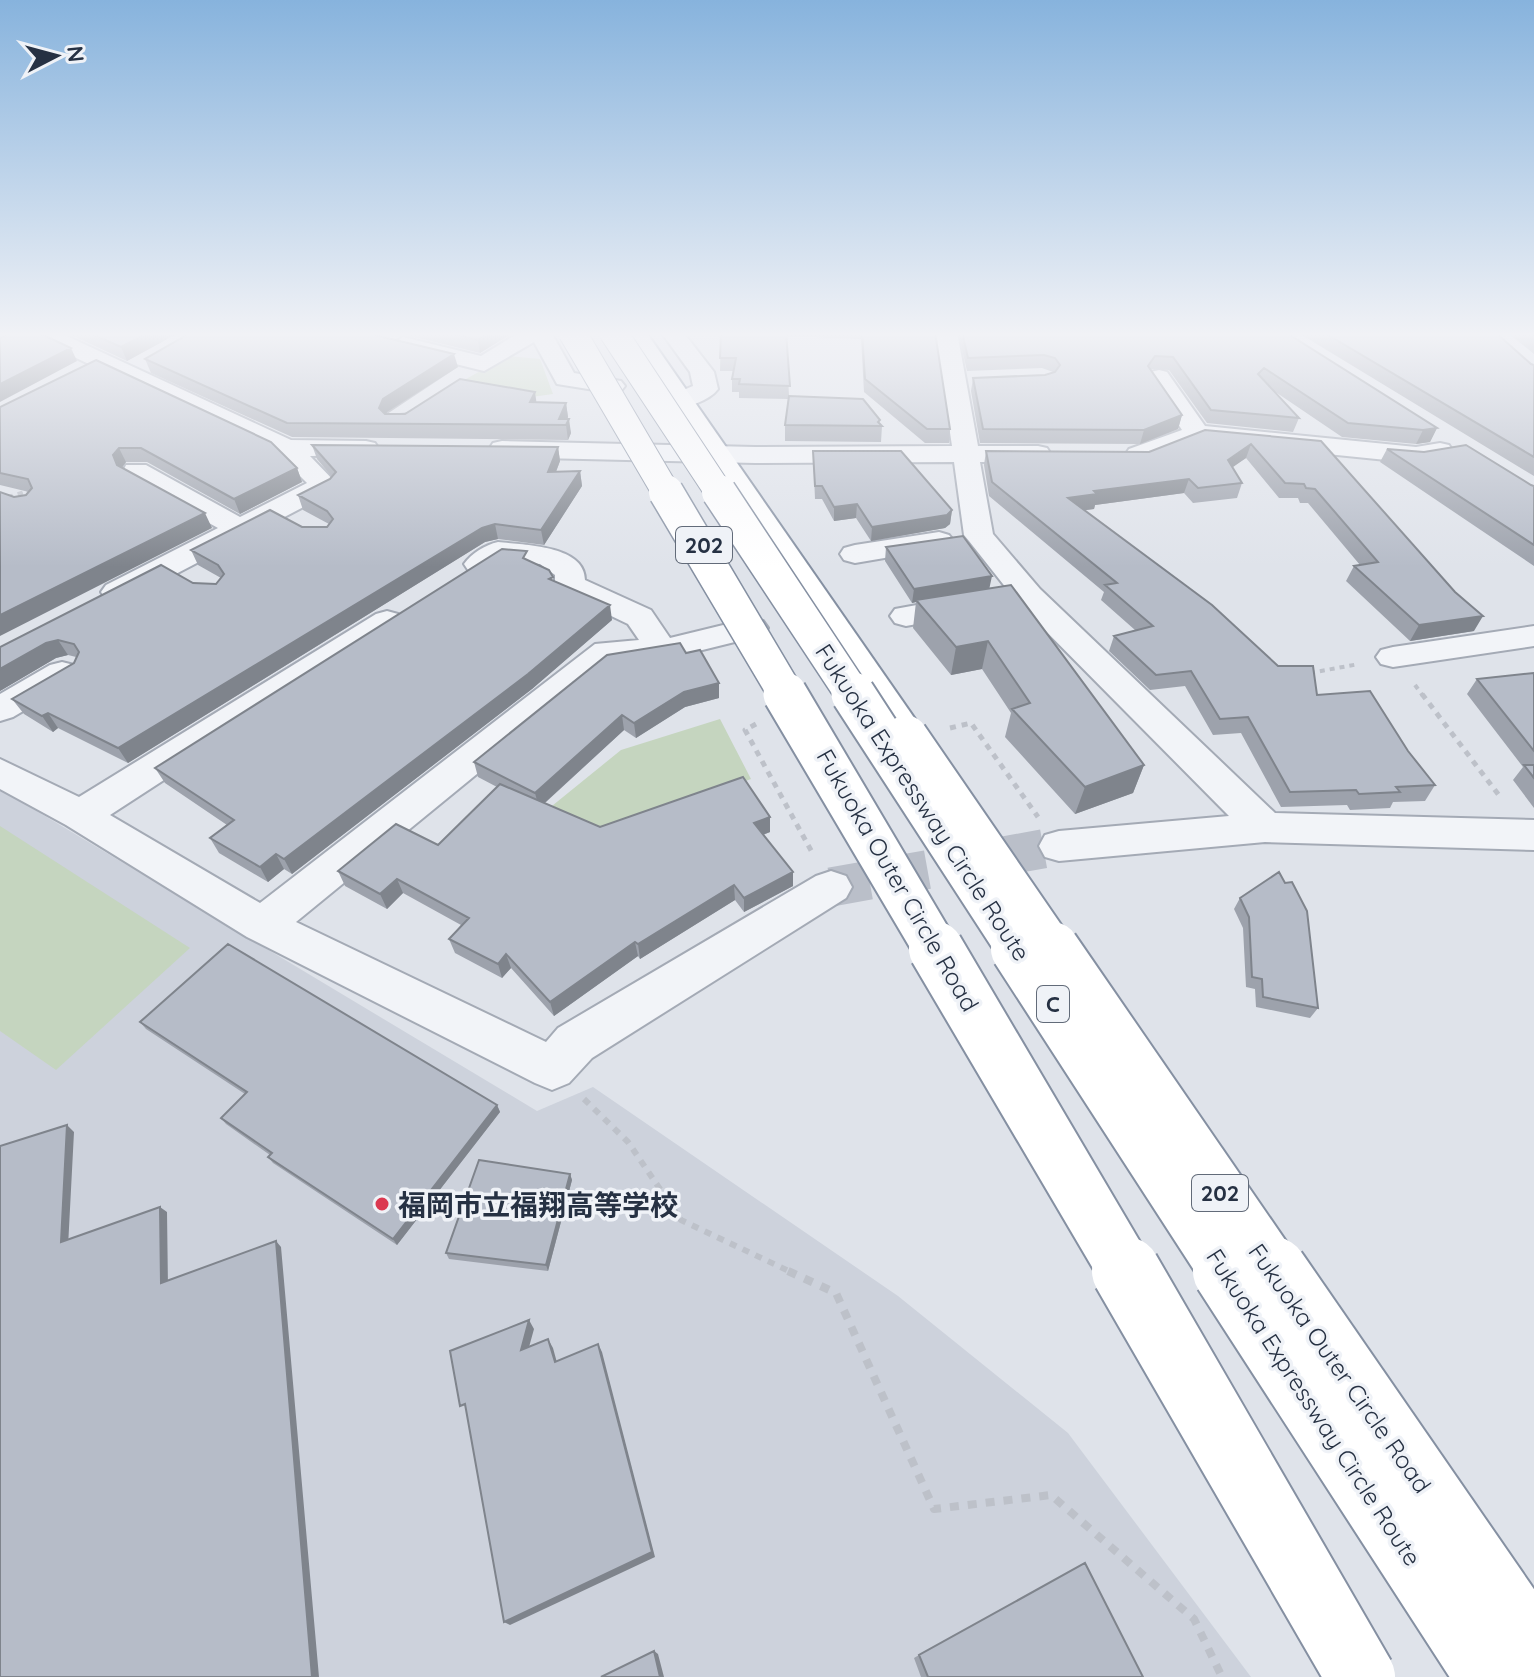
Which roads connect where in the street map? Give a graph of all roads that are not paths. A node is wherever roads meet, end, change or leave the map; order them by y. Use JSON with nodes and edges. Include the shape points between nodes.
{"nodes":[{"id":1,"x":206,"y":410,"type":"edge"},
{"id":2,"x":618,"y":410,"type":"edge"},
{"id":3,"x":627,"y":410,"type":"edge"},
{"id":4,"x":665,"y":410,"type":"edge"},
{"id":5,"x":685,"y":410,"type":"edge"},
{"id":6,"x":968,"y":410,"type":"edge"},
{"id":7,"x":1182,"y":410,"type":"edge"},
{"id":8,"x":1435,"y":431,"type":"edge"},
{"id":9,"x":1197,"y":433,"type":"junction"},
{"id":10,"x":287,"y":448,"type":"junction"},
{"id":11,"x":397,"y":449,"type":"edge"},
{"id":12,"x":473,"y":449,"type":"edge"},
{"id":13,"x":650,"y":452,"type":"junction"},
{"id":14,"x":718,"y":453,"type":"junction"},
{"id":15,"x":967,"y":454,"type":"junction"},
{"id":16,"x":1056,"y":455,"type":"edge"},
{"id":17,"x":1115,"y":455,"type":"edge"},
{"id":18,"x":136,"y":471,"type":"edge"},
{"id":19,"x":276,"y":510,"type":"junction"},
{"id":20,"x":309,"y":528,"type":"edge"},
{"id":21,"x":241,"y":529,"type":"junction"},
{"id":22,"x":979,"y":535,"type":"junction"},
{"id":23,"x":855,"y":554,"type":"dead end"},
{"id":24,"x":169,"y":565,"type":"junction"},
{"id":25,"x":458,"y":577,"type":"edge"},
{"id":26,"x":201,"y":583,"type":"edge"},
{"id":27,"x":1029,"y":596,"type":"junction"},
{"id":28,"x":99,"y":602,"type":"edge"},
{"id":29,"x":417,"y":602,"type":"edge"},
{"id":30,"x":906,"y":616,"type":"dead end"},
{"id":31,"x":752,"y":628,"type":"junction"},
{"id":32,"x":1534,"y":636,"type":"edge"},
{"id":33,"x":662,"y":650,"type":"junction"},
{"id":34,"x":1393,"y":657,"type":"road end"},
{"id":35,"x":69,"y":669,"type":"edge"},
{"id":36,"x":0,"y":709,"type":"edge"},
{"id":37,"x":0,"y":772,"type":"edge"},
{"id":38,"x":80,"y":815,"type":"junction"},
{"id":39,"x":1265,"y":827,"type":"junction"},
{"id":40,"x":1531,"y":835,"type":"edge"},
{"id":41,"x":1059,"y":846,"type":"tunnel mouth"},
{"id":42,"x":831,"y":887,"type":"tunnel mouth"},
{"id":43,"x":262,"y":925,"type":"junction"},
{"id":44,"x":1179,"y":1361,"type":"junction"},
{"id":45,"x":1534,"y":1649,"type":"edge"},
{"id":46,"x":1334,"y":1677,"type":"edge"},
{"id":47,"x":1361,"y":1677,"type":"edge"},
{"id":48,"x":1490,"y":1677,"type":"edge"}],
"edges":[{"from":1,"to":10,"type":"street"},
{"from":2,"to":44,"type":"highway","bridge":true},
{"from":3,"to":13,"type":"highway","name":"Fukuoka Outer Circle Road","number":"202"},
{"from":4,"to":48,"type":"highway","name":"Fukuoka Expressway Circle Route","number":"C","bridge":true},
{"from":5,"to":14,"type":"highway","name":"Fukuoka Outer Circle Road","number":"202"},
{"from":6,"to":15,"type":"street"},
{"from":7,"to":9,"type":"street"},
{"from":8,"to":9,"type":"street","via":[[1462,448],[1416,455]]},
{"from":9,"to":17,"type":"street","via":[[1145,455]]},
{"from":10,"to":11,"type":"street"},
{"from":10,"to":19,"type":"street","via":[[324,485]]},
{"from":12,"to":13,"type":"street"},
{"from":13,"to":14,"type":"street"},
{"from":13,"to":31,"type":"highway","name":"Fukuoka Outer Circle Road","number":"202"},
{"from":14,"to":15,"type":"street"},
{"from":14,"to":45,"type":"highway","name":"Fukuoka Outer Circle Road","number":"202","bridge":true,"via":[[924,734]]},
{"from":15,"to":16,"type":"street"},
{"from":15,"to":22,"type":"street"},
{"from":18,"to":21,"type":"street"},
{"from":19,"to":20,"type":"street"},
{"from":19,"to":21,"type":"street"},
{"from":21,"to":24,"type":"street"},
{"from":22,"to":23,"type":"street"},
{"from":22,"to":27,"type":"street"},
{"from":24,"to":26,"type":"street"},
{"from":24,"to":28,"type":"street"},
{"from":25,"to":33,"type":"street","via":[[498,551],[548,556],[570,572],[570,584],[640,617]]},
{"from":27,"to":30,"type":"street"},
{"from":27,"to":39,"type":"street"},
{"from":29,"to":38,"type":"street"},
{"from":31,"to":33,"type":"street"},
{"from":31,"to":47,"type":"highway","name":"Fukuoka Outer Circle Road","number":"202","bridge":true},
{"from":32,"to":34,"type":"street"},
{"from":33,"to":43,"type":"street","via":[[607,651]]},
{"from":35,"to":36,"type":"street"},
{"from":37,"to":38,"type":"street"},
{"from":38,"to":43,"type":"street"},
{"from":39,"to":40,"type":"street"},
{"from":39,"to":41,"type":"street"},
{"from":42,"to":43,"type":"street","via":[[575,1043],[552,1068]]},
{"from":44,"to":46,"type":"highway","bridge":true},
{"from":44,"to":47,"type":"highway","bridge":true}]}
